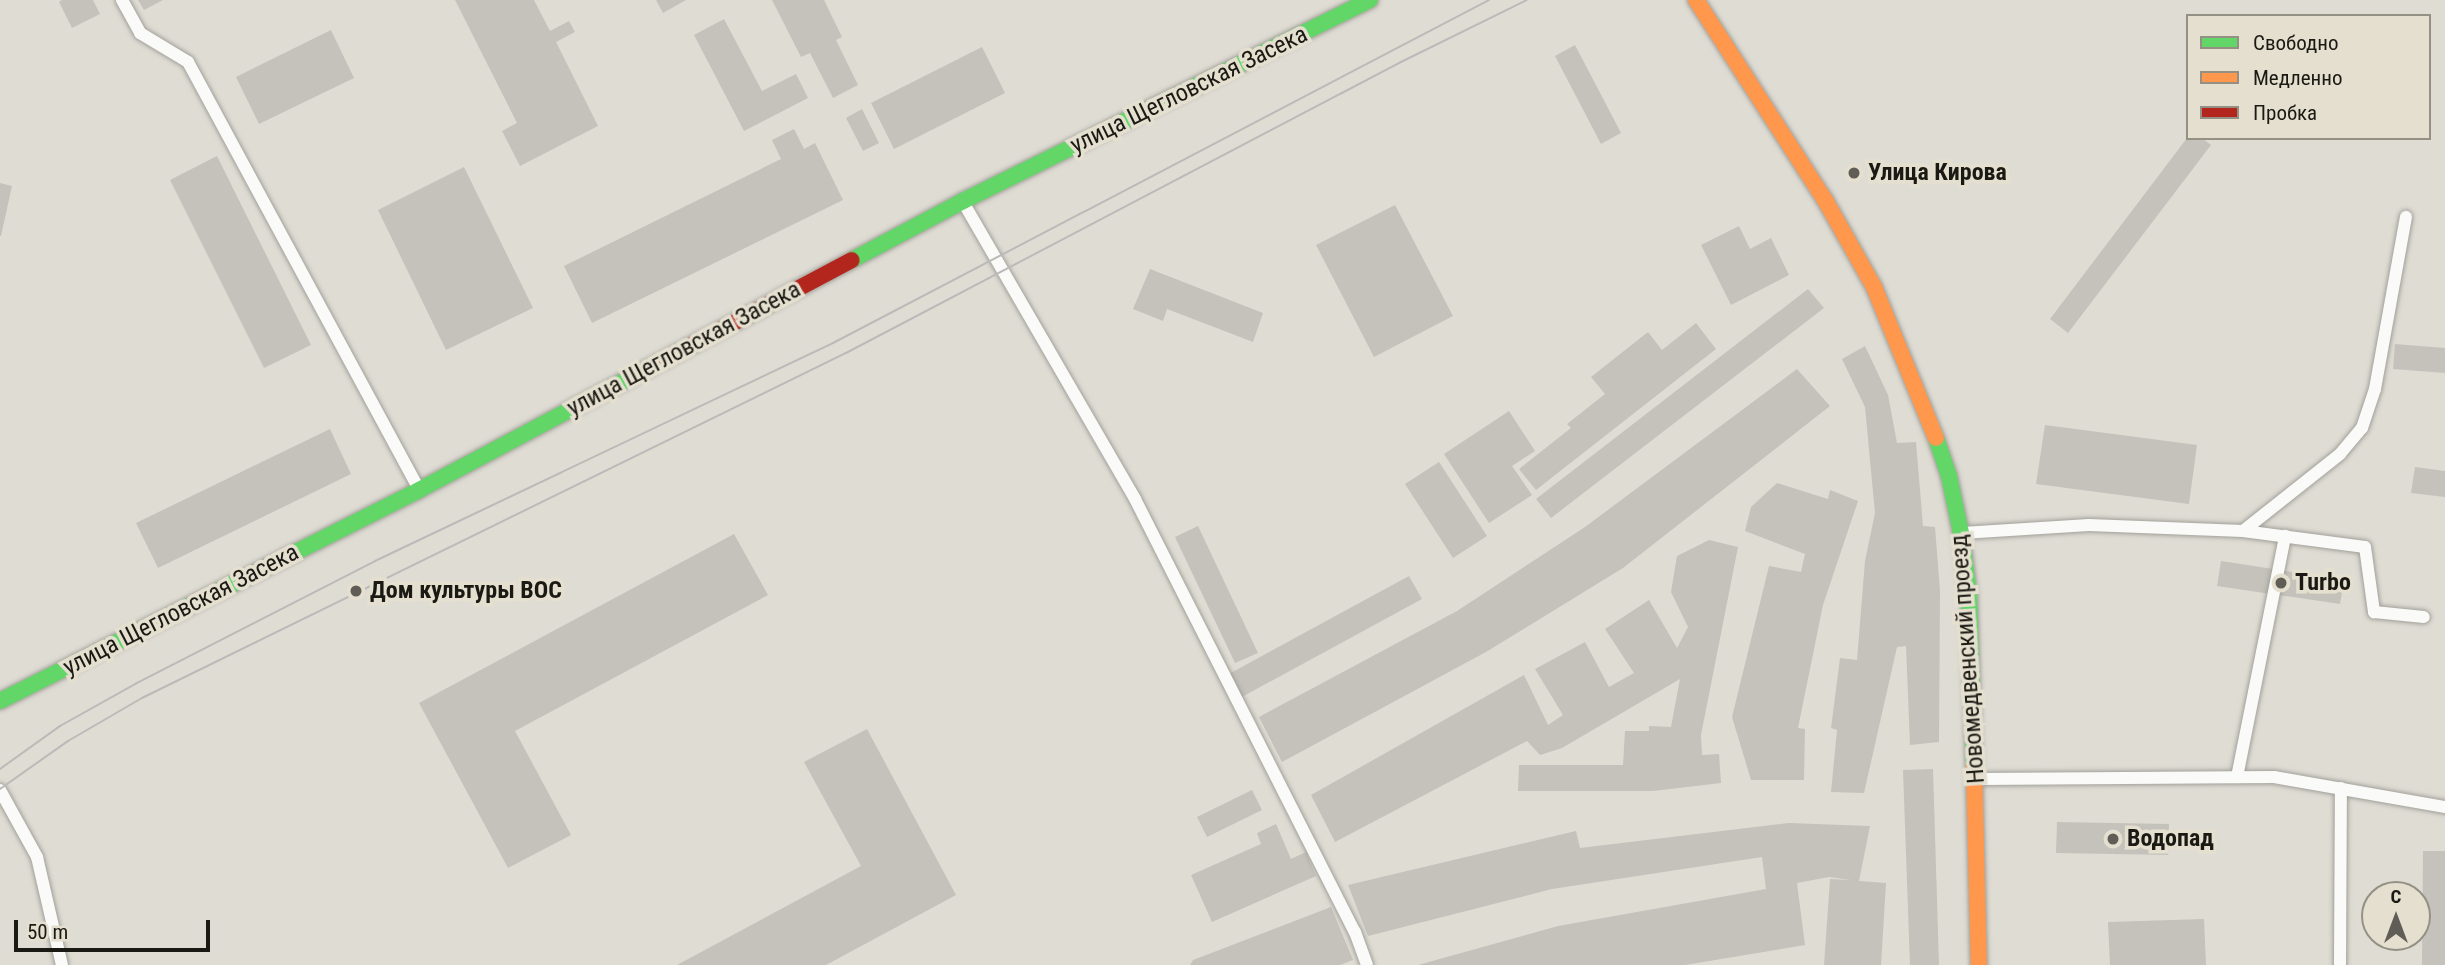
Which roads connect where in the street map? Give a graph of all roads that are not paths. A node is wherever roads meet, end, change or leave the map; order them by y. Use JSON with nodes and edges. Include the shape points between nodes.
{"nodes":[{"id":1,"x":122,"y":0,"type":"edge"},
{"id":2,"x":1370,"y":0,"type":"edge"},
{"id":3,"x":1696,"y":0,"type":"edge"},
{"id":4,"x":963,"y":201,"type":"junction"},
{"id":5,"x":2406,"y":217,"type":"dead end"},
{"id":6,"x":419,"y":490,"type":"junction"},
{"id":7,"x":2243,"y":530,"type":"junction"},
{"id":8,"x":1961,"y":533,"type":"junction"},
{"id":9,"x":2286,"y":536,"type":"junction"},
{"id":10,"x":2424,"y":617,"type":"dead end"},
{"id":11,"x":0,"y":701,"type":"edge"},
{"id":12,"x":2237,"y":777,"type":"junction"},
{"id":13,"x":1976,"y":779,"type":"junction"},
{"id":14,"x":2342,"y":788,"type":"junction"},
{"id":15,"x":0,"y":790,"type":"edge"},
{"id":16,"x":2445,"y":807,"type":"edge"},
{"id":17,"x":62,"y":965,"type":"edge"},
{"id":18,"x":1367,"y":965,"type":"edge"},
{"id":19,"x":1979,"y":965,"type":"edge"},
{"id":20,"x":2340,"y":965,"type":"edge"}],
"edges":[{"from":1,"to":6,"type":"lane","via":[[140,33],[188,62]]},
{"from":2,"to":4,"type":"street","name":"улица Щегловская Засека"},
{"from":3,"to":8,"type":"street","name":"Новомедвенский проезд","via":[[1825,201],[1874,287],[1928,414],[1949,476]]},
{"from":4,"to":6,"type":"street","name":"улица Щегловская Засека"},
{"from":4,"to":18,"type":"lane","via":[[1135,499],[1356,932]]},
{"from":5,"to":7,"type":"lane","via":[[2375,389],[2362,428],[2340,454]]},
{"from":6,"to":11,"type":"street","name":"улица Щегловская Засека"},
{"from":7,"to":8,"type":"lane","via":[[2089,525]]},
{"from":7,"to":9,"type":"lane"},
{"from":8,"to":13,"type":"street","name":"Новомедвенский проезд","via":[[1969,595]]},
{"from":9,"to":10,"type":"lane","via":[[2365,547],[2374,612]]},
{"from":9,"to":12,"type":"lane"},
{"from":12,"to":13,"type":"lane"},
{"from":12,"to":14,"type":"lane","via":[[2274,777]]},
{"from":13,"to":19,"type":"street","name":"Новомедвенский проезд"},
{"from":14,"to":16,"type":"lane"},
{"from":14,"to":20,"type":"lane"},
{"from":15,"to":17,"type":"lane","via":[[37,857]]}]}
